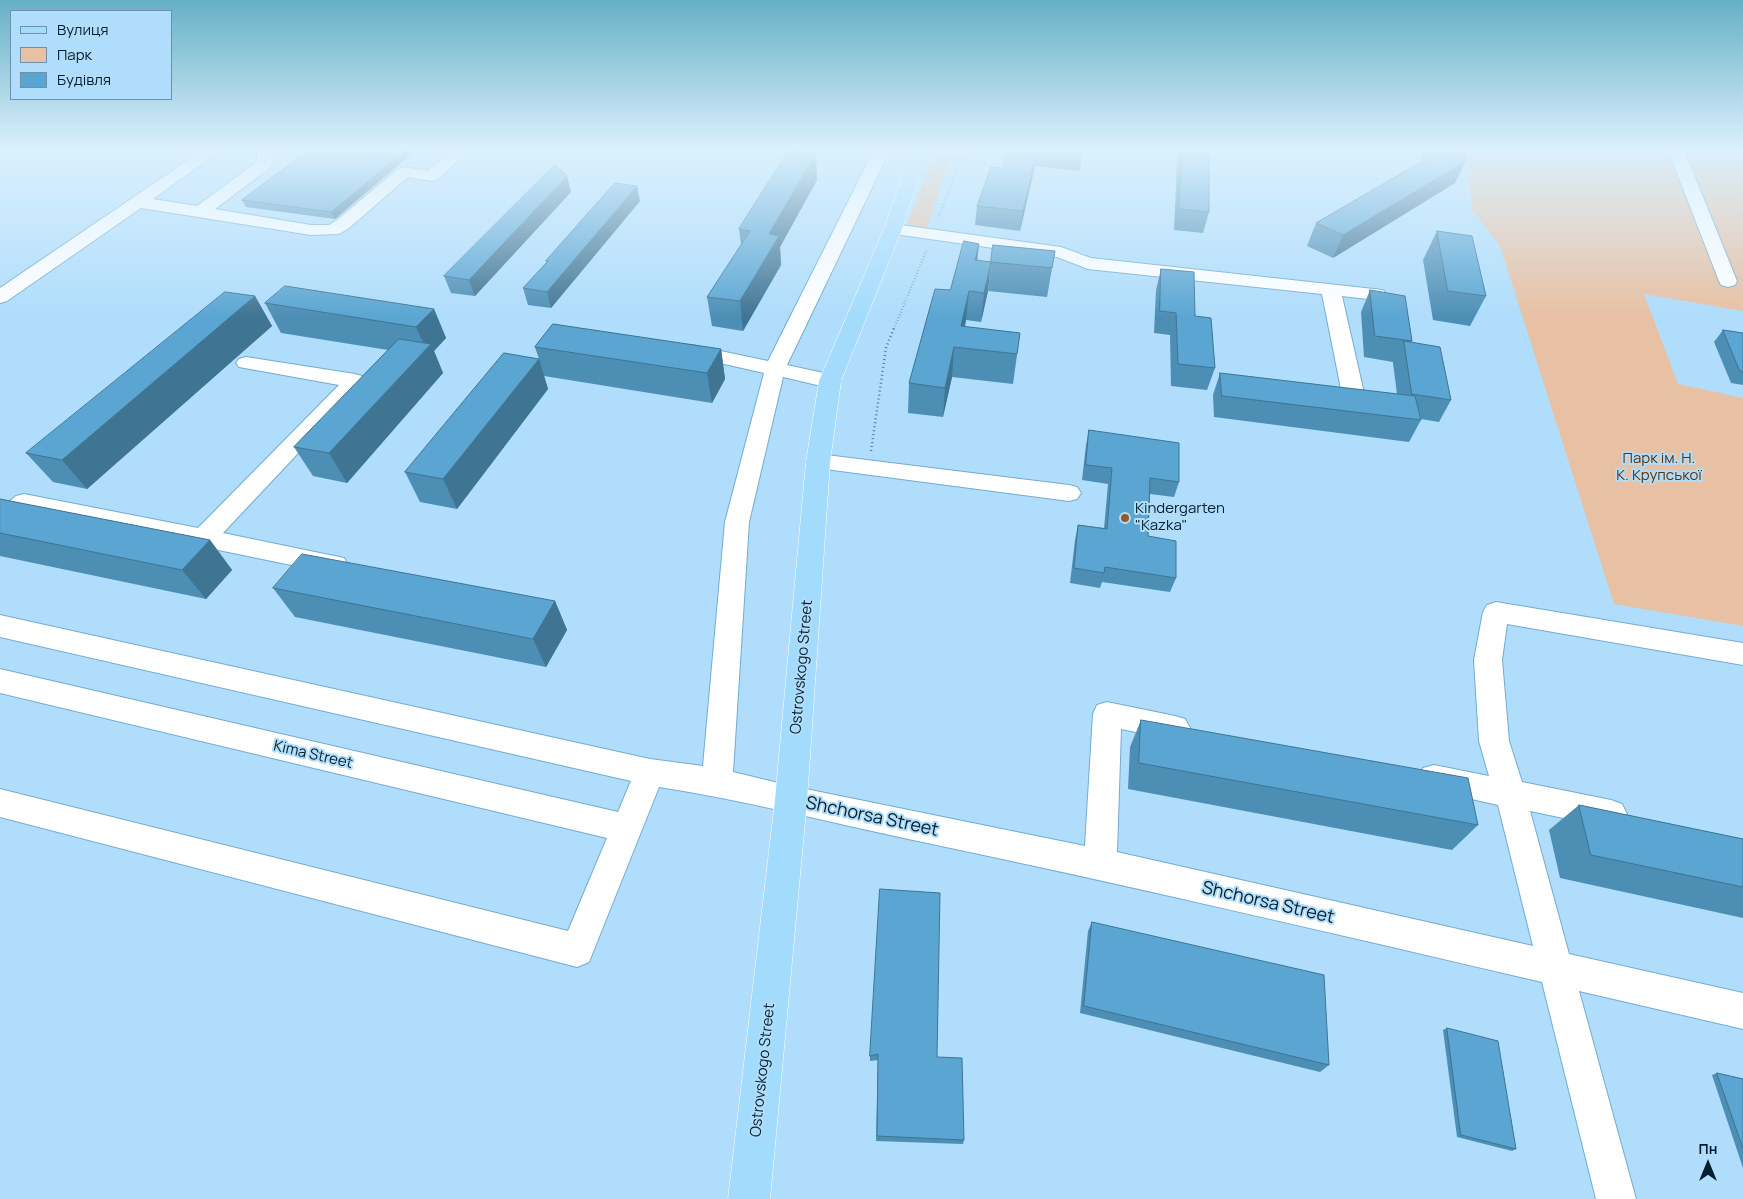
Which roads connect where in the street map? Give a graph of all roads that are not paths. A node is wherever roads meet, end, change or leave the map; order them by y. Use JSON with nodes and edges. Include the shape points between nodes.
{"nodes":[{"id":1,"x":131,"y":206,"type":"edge"},
{"id":2,"x":162,"y":206,"type":"edge"},
{"id":3,"x":207,"y":206,"type":"edge"},
{"id":4,"x":364,"y":206,"type":"edge"},
{"id":5,"x":855,"y":206,"type":"edge"},
{"id":6,"x":901,"y":206,"type":"edge"},
{"id":7,"x":1698,"y":206,"type":"edge"},
{"id":8,"x":199,"y":212,"type":"junction"},
{"id":9,"x":893,"y":229,"type":"junction"},
{"id":10,"x":1728,"y":281,"type":"dead end"},
{"id":11,"x":1331,"y":289,"type":"junction"},
{"id":12,"x":1376,"y":294,"type":"edge"},
{"id":13,"x":0,"y":297,"type":"edge"},
{"id":14,"x":692,"y":351,"type":"edge"},
{"id":15,"x":246,"y":363,"type":"dead end"},
{"id":16,"x":775,"y":369,"type":"junction"},
{"id":17,"x":830,"y":381,"type":"junction"},
{"id":18,"x":1316,"y":397,"type":"edge"},
{"id":19,"x":818,"y":462,"type":"junction"},
{"id":20,"x":1069,"y":493,"type":"dead end"},
{"id":21,"x":0,"y":523,"type":"edge"},
{"id":22,"x":204,"y":538,"type":"junction"},
{"id":23,"x":357,"y":569,"type":"edge"},
{"id":24,"x":0,"y":626,"type":"edge"},
{"id":25,"x":1743,"y":654,"type":"edge"},
{"id":26,"x":0,"y":681,"type":"edge"},
{"id":27,"x":1203,"y":733,"type":"edge"},
{"id":28,"x":650,"y":772,"type":"junction"},
{"id":29,"x":1405,"y":773,"type":"edge"},
{"id":30,"x":717,"y":782,"type":"junction"},
{"id":31,"x":1510,"y":794,"type":"junction"},
{"id":32,"x":791,"y":800,"type":"junction"},
{"id":33,"x":0,"y":803,"type":"edge"},
{"id":34,"x":1636,"y":819,"type":"edge"},
{"id":35,"x":626,"y":828,"type":"junction"},
{"id":36,"x":1100,"y":864,"type":"junction"},
{"id":37,"x":1555,"y":968,"type":"junction"},
{"id":38,"x":1743,"y":1011,"type":"edge"},
{"id":39,"x":749,"y":1199,"type":"edge"},
{"id":40,"x":1616,"y":1199,"type":"edge"}],
"edges":[{"from":1,"to":13,"type":"street"},
{"from":2,"to":8,"type":"street"},
{"from":3,"to":8,"type":"street"},
{"from":4,"to":8,"type":"street","via":[[333,230],[311,230]]},
{"from":5,"to":16,"type":"street"},
{"from":6,"to":9,"type":"main road","name":"Ostrovskogo Street"},
{"from":7,"to":10,"type":"street"},
{"from":9,"to":11,"type":"street","via":[[1061,252],[1088,263]]},
{"from":9,"to":17,"type":"main road","name":"Ostrovskogo Street"},
{"from":11,"to":12,"type":"street"},
{"from":11,"to":18,"type":"lane","via":[[1355,402]]},
{"from":14,"to":16,"type":"street"},
{"from":15,"to":22,"type":"street","via":[[355,381]]},
{"from":16,"to":17,"type":"street"},
{"from":16,"to":30,"type":"street","via":[[737,522]]},
{"from":17,"to":19,"type":"main road","name":"Ostrovskogo Street"},
{"from":19,"to":20,"type":"street"},
{"from":19,"to":32,"type":"main road","name":"Ostrovskogo Street"},
{"from":21,"to":22,"type":"street","via":[[24,502]]},
{"from":22,"to":23,"type":"street"},
{"from":24,"to":28,"type":"street","name":"Shchorsa Street"},
{"from":25,"to":31,"type":"street","via":[[1496,612],[1488,660],[1494,741]]},
{"from":26,"to":35,"type":"street","name":"Kima Street"},
{"from":27,"to":36,"type":"street","via":[[1107,714]]},
{"from":28,"to":30,"type":"street","name":"Shchorsa Street"},
{"from":28,"to":35,"type":"street"},
{"from":29,"to":31,"type":"street"},
{"from":30,"to":32,"type":"street","name":"Shchorsa Street"},
{"from":31,"to":34,"type":"street"},
{"from":31,"to":37,"type":"street"},
{"from":32,"to":36,"type":"street","name":"Shchorsa Street"},
{"from":32,"to":39,"type":"main road","name":"Ostrovskogo Street"},
{"from":33,"to":35,"type":"street","via":[[577,950]]},
{"from":36,"to":37,"type":"street","name":"Shchorsa Street"},
{"from":37,"to":38,"type":"street","name":"Shchorsa Street"},
{"from":37,"to":40,"type":"street"}]}
